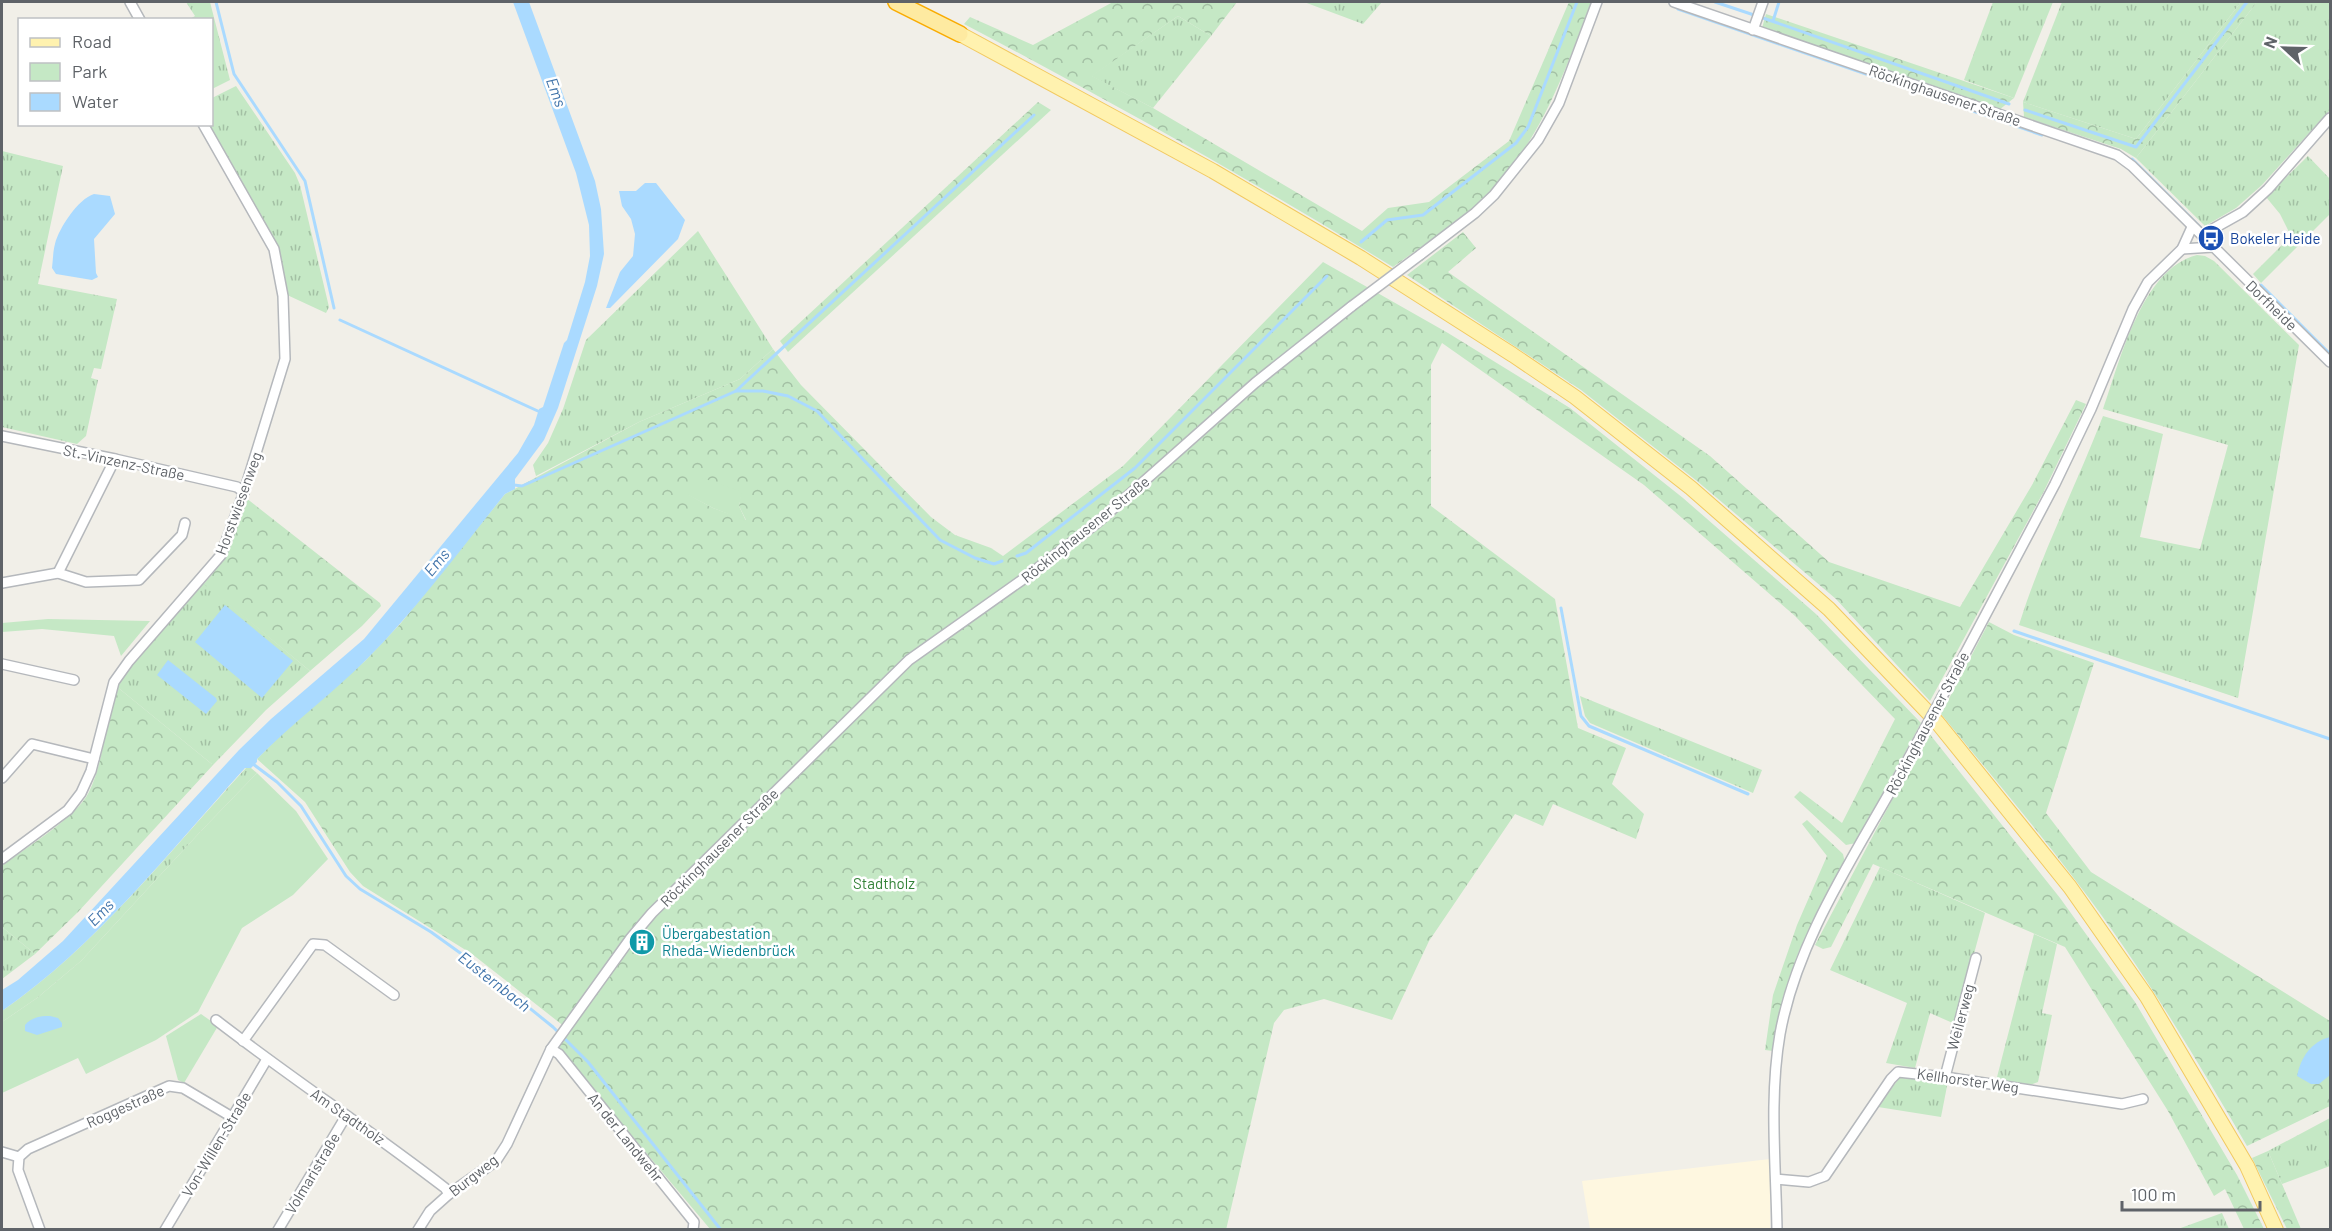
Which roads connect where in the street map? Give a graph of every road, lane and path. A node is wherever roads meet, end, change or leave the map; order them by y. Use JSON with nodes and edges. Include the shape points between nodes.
{"nodes":[{"id":1,"x":130,"y":2,"type":"edge"},
{"id":2,"x":896,"y":2,"type":"edge"},
{"id":3,"x":1597,"y":2,"type":"edge"},
{"id":4,"x":1674,"y":2,"type":"edge"},
{"id":5,"x":1763,"y":2,"type":"edge"},
{"id":6,"x":140,"y":18,"type":"edge"},
{"id":7,"x":1753,"y":30,"type":"junction"},
{"id":8,"x":960,"y":34,"type":"joint"},
{"id":9,"x":2331,"y":118,"type":"edge"},
{"id":10,"x":204,"y":126,"type":"edge"},
{"id":11,"x":2192,"y":227,"type":"junction"},
{"id":12,"x":2202,"y":235,"type":"junction"},
{"id":13,"x":2212,"y":247,"type":"junction"},
{"id":14,"x":2182,"y":249,"type":"junction"},
{"id":15,"x":2331,"y":362,"type":"edge"},
{"id":16,"x":2,"y":436,"type":"edge"},
{"id":17,"x":115,"y":459,"type":"junction"},
{"id":18,"x":244,"y":492,"type":"junction"},
{"id":19,"x":185,"y":523,"type":"dead end"},
{"id":20,"x":58,"y":573,"type":"junction"},
{"id":21,"x":2,"y":584,"type":"edge"},
{"id":22,"x":2,"y":664,"type":"edge"},
{"id":23,"x":74,"y":680,"type":"dead end"},
{"id":24,"x":94,"y":759,"type":"junction"},
{"id":25,"x":2,"y":778,"type":"edge"},
{"id":26,"x":2,"y":859,"type":"edge"},
{"id":27,"x":1976,"y":958,"type":"dead end"},
{"id":28,"x":394,"y":995,"type":"dead end"},
{"id":29,"x":216,"y":1020,"type":"dead end"},
{"id":30,"x":243,"y":1041,"type":"junction"},
{"id":31,"x":554,"y":1045,"type":"junction"},
{"id":32,"x":267,"y":1059,"type":"junction"},
{"id":33,"x":1945,"y":1077,"type":"junction"},
{"id":34,"x":2143,"y":1099,"type":"dead end"},
{"id":35,"x":346,"y":1116,"type":"junction"},
{"id":36,"x":232,"y":1117,"type":"junction"},
{"id":37,"x":2,"y":1152,"type":"edge"},
{"id":38,"x":19,"y":1158,"type":"junction"},
{"id":39,"x":1776,"y":1179,"type":"junction"},
{"id":40,"x":449,"y":1194,"type":"junction"},
{"id":41,"x":40,"y":1230,"type":"edge"},
{"id":42,"x":165,"y":1230,"type":"edge"},
{"id":43,"x":278,"y":1230,"type":"edge"},
{"id":44,"x":418,"y":1230,"type":"edge"},
{"id":45,"x":693,"y":1230,"type":"edge"},
{"id":46,"x":1777,"y":1230,"type":"edge"},
{"id":47,"x":2276,"y":1230,"type":"edge"}],
"edges":[{"from":1,"to":6,"type":"street"},
{"from":2,"to":8,"type":"highway"},
{"from":3,"to":31,"type":"street","name":"Röckinghausener Straße","bridge":true,"via":[[1559,103],[1538,140],[1494,195],[1256,383],[1097,523],[909,660],[644,921]]},
{"from":4,"to":7,"type":"street","name":"Röckinghausener Straße"},
{"from":5,"to":7,"type":"street"},
{"from":7,"to":11,"type":"street","name":"Röckinghausener Straße","via":[[2117,155]]},
{"from":8,"to":47,"type":"main road","via":[[1213,171],[1513,354],[1690,488],[1829,609],[1937,722],[2070,887],[2147,998],[2247,1166]]},
{"from":9,"to":12,"type":"street","via":[[2268,189],[2242,212]]},
{"from":10,"to":18,"type":"street","name":"Horstwiesenweg","via":[[274,249],[283,296],[285,359]]},
{"from":11,"to":12,"type":"street","name":"Röckinghausener Straße"},
{"from":11,"to":14,"type":"street","name":"Röckinghausener Straße"},
{"from":12,"to":13,"type":"street","name":"Röckinghausener Straße"},
{"from":13,"to":14,"type":"street"},
{"from":13,"to":15,"type":"street","name":"Dorfheide"},
{"from":14,"to":39,"type":"street","name":"Röckinghausener Straße","bridge":true,"via":[[2148,282],[2133,309],[2055,484],[1816,926],[1787,1001],[1776,1069]]},
{"from":16,"to":17,"type":"street","name":"St.-Vinzenz-Straße"},
{"from":17,"to":18,"type":"street","name":"St.-Vinzenz-Straße","via":[[237,487]]},
{"from":17,"to":20,"type":"street"},
{"from":18,"to":24,"type":"street","name":"Horstwiesenweg","via":[[221,555],[114,682]]},
{"from":19,"to":20,"type":"street","via":[[182,535],[139,580],[86,582]]},
{"from":20,"to":21,"type":"street"},
{"from":22,"to":23,"type":"street"},
{"from":24,"to":25,"type":"street","via":[[32,744]]},
{"from":24,"to":26,"type":"street","name":"Horstwiesenweg","via":[[81,793],[68,810]]},
{"from":27,"to":33,"type":"street","name":"Weilerweg"},
{"from":28,"to":30,"type":"street","via":[[325,945],[313,944]]},
{"from":29,"to":30,"type":"street","name":"Am Stadtholz"},
{"from":30,"to":32,"type":"street","name":"Am Stadtholz"},
{"from":31,"to":40,"type":"street","name":"Burgweg","via":[[496,1161]]},
{"from":31,"to":45,"type":"street","name":"An der Landwehr","via":[[694,1222]]},
{"from":32,"to":35,"type":"street","name":"Am Stadtholz"},
{"from":32,"to":36,"type":"street","name":"Von-Willen-Straße"},
{"from":33,"to":34,"type":"street","name":"Kellhorster Weg","via":[[2122,1104]]},
{"from":33,"to":39,"type":"street","name":"Kellhorster Weg","via":[[1898,1072],[1825,1176],[1809,1182]]},
{"from":35,"to":40,"type":"street","name":"Am Stadtholz","via":[[392,1146]]},
{"from":35,"to":43,"type":"street","name":"Volmaristraße"},
{"from":36,"to":38,"type":"street","name":"Roggestraße","via":[[183,1088],[170,1086],[28,1149]]},
{"from":36,"to":42,"type":"street","name":"Von-Willen-Straße"},
{"from":37,"to":38,"type":"street"},
{"from":38,"to":41,"type":"street","via":[[18,1170]]},
{"from":39,"to":46,"type":"street","name":"Röckinghausener Straße"},
{"from":40,"to":44,"type":"street","name":"Burgweg","via":[[430,1211]]}]}
